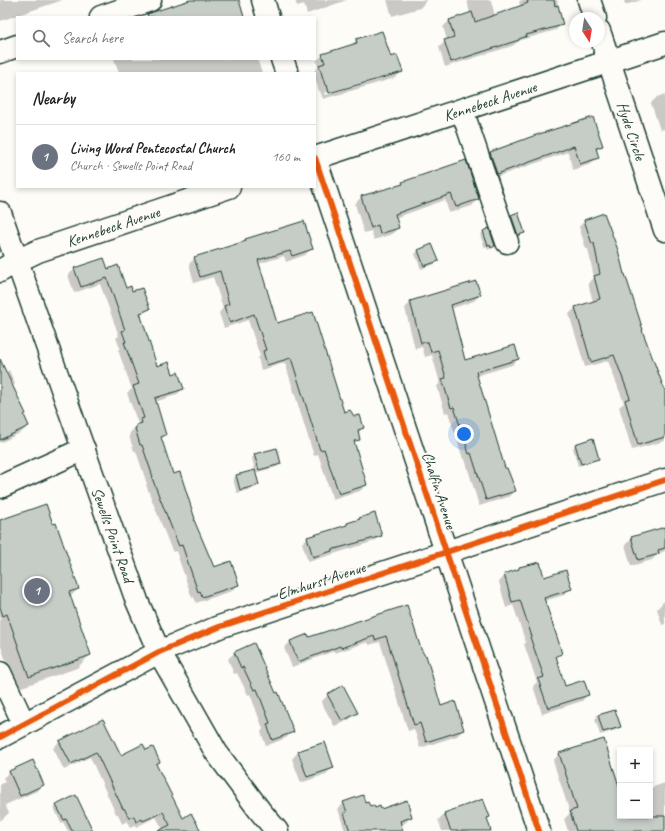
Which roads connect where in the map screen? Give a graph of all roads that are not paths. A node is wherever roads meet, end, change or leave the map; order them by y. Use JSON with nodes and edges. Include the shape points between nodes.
{"nodes":[{"id":1,"x":150,"y":0,"type":"edge"},
{"id":2,"x":263,"y":0,"type":"edge"},
{"id":3,"x":589,"y":0,"type":"edge"},
{"id":4,"x":593,"y":12,"type":"edge"},
{"id":5,"x":104,"y":16,"type":"edge"},
{"id":6,"x":268,"y":16,"type":"edge"},
{"id":7,"x":665,"y":43,"type":"edge"},
{"id":8,"x":16,"y":46,"type":"edge"},
{"id":9,"x":604,"y":48,"type":"edge"},
{"id":10,"x":0,"y":52,"type":"edge"},
{"id":11,"x":282,"y":60,"type":"edge"},
{"id":12,"x":608,"y":62,"type":"junction"},
{"id":13,"x":287,"y":72,"type":"edge"},
{"id":14,"x":462,"y":110,"type":"junction"},
{"id":15,"x":316,"y":158,"type":"edge"},
{"id":16,"x":316,"y":161,"type":"edge"},
{"id":17,"x":225,"y":188,"type":"edge"},
{"id":18,"x":0,"y":212,"type":"edge"},
{"id":19,"x":665,"y":230,"type":"edge"},
{"id":20,"x":508,"y":242,"type":"dead end"},
{"id":21,"x":9,"y":266,"type":"edge"},
{"id":22,"x":84,"y":448,"type":"junction"},
{"id":23,"x":665,"y":480,"type":"edge"},
{"id":24,"x":0,"y":487,"type":"edge"},
{"id":25,"x":447,"y":552,"type":"junction"},
{"id":26,"x":159,"y":652,"type":"junction"},
{"id":27,"x":0,"y":673,"type":"edge"},
{"id":28,"x":24,"y":724,"type":"junction"},
{"id":29,"x":0,"y":737,"type":"edge"},
{"id":30,"x":277,"y":831,"type":"edge"},
{"id":31,"x":539,"y":831,"type":"edge"}],
"edges":[{"from":1,"to":5,"type":"street"},
{"from":2,"to":6,"type":"street"},
{"from":3,"to":4,"type":"street"},
{"from":7,"to":12,"type":"street","name":"Kennebeck Avenue"},
{"from":8,"to":10,"type":"street"},
{"from":9,"to":12,"type":"street","name":"Hyde Circle"},
{"from":11,"to":13,"type":"street"},
{"from":12,"to":14,"type":"street","name":"Kennebeck Avenue"},
{"from":12,"to":19,"type":"street","name":"Hyde Circle"},
{"from":14,"to":15,"type":"street","name":"Kennebeck Avenue"},
{"from":14,"to":20,"type":"street"},
{"from":16,"to":25,"type":"street","name":"Chalfin Avenue"},
{"from":17,"to":21,"type":"street","name":"Kennebeck Avenue","via":[[38,251]]},
{"from":18,"to":21,"type":"street","name":"Sewells Point Road"},
{"from":21,"to":22,"type":"street","name":"Sewells Point Road"},
{"from":22,"to":24,"type":"street"},
{"from":22,"to":26,"type":"street","name":"Sewells Point Road","via":[[137,601]]},
{"from":23,"to":25,"type":"street","name":"Elmhurst Avenue"},
{"from":25,"to":26,"type":"street","name":"Elmhurst Avenue","via":[[219,627]]},
{"from":25,"to":31,"type":"street","name":"Chalfin Avenue"},
{"from":26,"to":28,"type":"street","name":"Elmhurst Avenue"},
{"from":26,"to":30,"type":"street","name":"Sewells Point Road","via":[[216,752]]},
{"from":27,"to":28,"type":"street"},
{"from":28,"to":29,"type":"street","name":"Elmhurst Avenue"}]}
